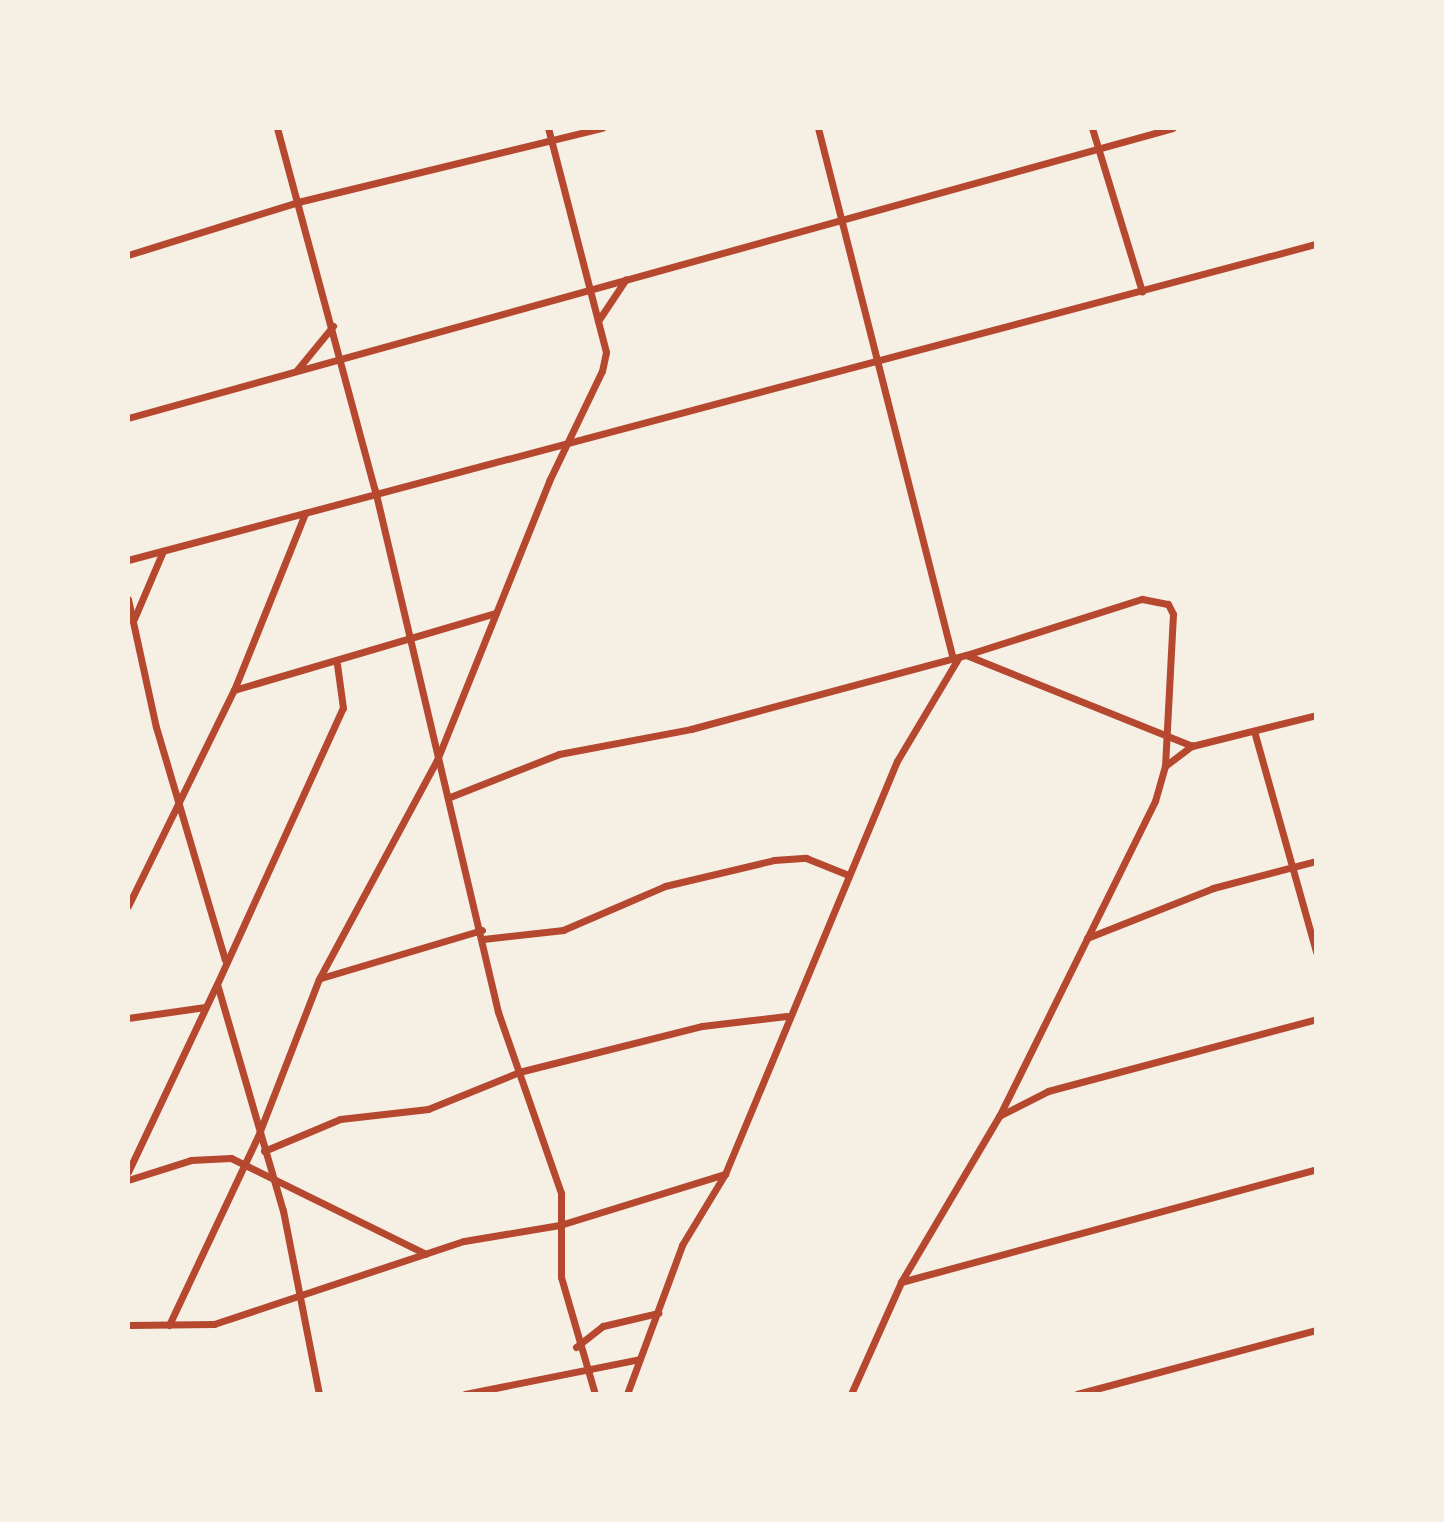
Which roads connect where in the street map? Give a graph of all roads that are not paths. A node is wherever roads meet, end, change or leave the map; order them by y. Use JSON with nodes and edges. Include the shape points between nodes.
{"nodes":[{"id":1,"x":277,"y":128,"type":"edge"},
{"id":2,"x":548,"y":128,"type":"edge"},
{"id":3,"x":602,"y":128,"type":"edge"},
{"id":4,"x":818,"y":128,"type":"edge"},
{"id":5,"x":1092,"y":128,"type":"edge"},
{"id":6,"x":1173,"y":128,"type":"edge"},
{"id":7,"x":551,"y":141,"type":"junction"},
{"id":8,"x":1098,"y":149,"type":"junction"},
{"id":9,"x":298,"y":202,"type":"junction"},
{"id":10,"x":841,"y":217,"type":"junction"},
{"id":11,"x":1316,"y":244,"type":"edge"},
{"id":12,"x":128,"y":255,"type":"edge"},
{"id":13,"x":627,"y":278,"type":"junction"},
{"id":14,"x":590,"y":289,"type":"junction"},
{"id":15,"x":1142,"y":292,"type":"junction"},
{"id":16,"x":598,"y":321,"type":"junction"},
{"id":17,"x":333,"y":326,"type":"junction"},
{"id":18,"x":339,"y":363,"type":"junction"},
{"id":19,"x":878,"y":363,"type":"junction"},
{"id":20,"x":293,"y":373,"type":"junction"},
{"id":21,"x":128,"y":418,"type":"edge"},
{"id":22,"x":571,"y":441,"type":"junction"},
{"id":23,"x":375,"y":490,"type":"junction"},
{"id":24,"x":305,"y":513,"type":"junction"},
{"id":25,"x":163,"y":551,"type":"junction"},
{"id":26,"x":128,"y":560,"type":"edge"},
{"id":27,"x":128,"y":599,"type":"edge"},
{"id":28,"x":496,"y":613,"type":"junction"},
{"id":29,"x":133,"y":621,"type":"junction"},
{"id":30,"x":408,"y":642,"type":"junction"},
{"id":31,"x":959,"y":657,"type":"junction"},
{"id":32,"x":337,"y":664,"type":"junction"},
{"id":33,"x":234,"y":690,"type":"junction"},
{"id":34,"x":1316,"y":715,"type":"edge"},
{"id":35,"x":1254,"y":731,"type":"junction"},
{"id":36,"x":1164,"y":739,"type":"junction"},
{"id":37,"x":1192,"y":746,"type":"junction"},
{"id":38,"x":437,"y":760,"type":"junction"},
{"id":39,"x":1165,"y":766,"type":"junction"},
{"id":40,"x":177,"y":797,"type":"junction"},
{"id":41,"x":450,"y":797,"type":"junction"},
{"id":42,"x":1316,"y":861,"type":"edge"},
{"id":43,"x":1291,"y":867,"type":"junction"},
{"id":44,"x":846,"y":874,"type":"junction"},
{"id":45,"x":128,"y":906,"type":"edge"},
{"id":46,"x":483,"y":934,"type":"junction"},
{"id":47,"x":1087,"y":938,"type":"junction"},
{"id":48,"x":1316,"y":952,"type":"edge"},
{"id":49,"x":225,"y":960,"type":"junction"},
{"id":50,"x":319,"y":979,"type":"junction"},
{"id":51,"x":217,"y":984,"type":"junction"},
{"id":52,"x":205,"y":1007,"type":"junction"},
{"id":53,"x":786,"y":1016,"type":"junction"},
{"id":54,"x":128,"y":1018,"type":"edge"},
{"id":55,"x":1316,"y":1019,"type":"edge"},
{"id":56,"x":519,"y":1072,"type":"junction"},
{"id":57,"x":999,"y":1116,"type":"junction"},
{"id":58,"x":258,"y":1136,"type":"junction"},
{"id":59,"x":264,"y":1151,"type":"junction"},
{"id":60,"x":245,"y":1164,"type":"junction"},
{"id":61,"x":1316,"y":1169,"type":"edge"},
{"id":62,"x":128,"y":1172,"type":"edge"},
{"id":63,"x":725,"y":1174,"type":"junction"},
{"id":64,"x":128,"y":1180,"type":"edge"},
{"id":65,"x":274,"y":1183,"type":"junction"},
{"id":66,"x":560,"y":1225,"type":"junction"},
{"id":67,"x":426,"y":1254,"type":"junction"},
{"id":68,"x":901,"y":1282,"type":"junction"},
{"id":69,"x":302,"y":1297,"type":"junction"},
{"id":70,"x":658,"y":1313,"type":"junction"},
{"id":71,"x":128,"y":1325,"type":"edge"},
{"id":72,"x":169,"y":1325,"type":"junction"},
{"id":73,"x":1316,"y":1330,"type":"edge"},
{"id":74,"x":576,"y":1347,"type":"junction"},
{"id":75,"x":640,"y":1359,"type":"junction"},
{"id":76,"x":582,"y":1367,"type":"junction"},
{"id":77,"x":506,"y":1390,"type":"edge"},
{"id":78,"x":855,"y":1392,"type":"edge"},
{"id":79,"x":319,"y":1394,"type":"edge"},
{"id":80,"x":465,"y":1394,"type":"edge"},
{"id":81,"x":595,"y":1394,"type":"edge"},
{"id":82,"x":627,"y":1394,"type":"edge"},
{"id":83,"x":1077,"y":1394,"type":"edge"}],
"edges":[{"from":1,"to":9,"type":"street"},
{"from":2,"to":7,"type":"street"},
{"from":3,"to":7,"type":"street"},
{"from":4,"to":10,"type":"street"},
{"from":5,"to":8,"type":"street"},
{"from":6,"to":8,"type":"street"},
{"from":7,"to":9,"type":"street"},
{"from":7,"to":14,"type":"street"},
{"from":8,"to":10,"type":"street"},
{"from":8,"to":15,"type":"street"},
{"from":9,"to":12,"type":"street"},
{"from":9,"to":17,"type":"street"},
{"from":10,"to":13,"type":"street"},
{"from":10,"to":19,"type":"street"},
{"from":11,"to":15,"type":"street"},
{"from":13,"to":14,"type":"street"},
{"from":13,"to":16,"type":"street"},
{"from":14,"to":16,"type":"street"},
{"from":14,"to":18,"type":"street"},
{"from":15,"to":19,"type":"street"},
{"from":16,"to":22,"type":"street","via":[[605,361]]},
{"from":17,"to":18,"type":"street"},
{"from":17,"to":20,"type":"street"},
{"from":18,"to":20,"type":"street"},
{"from":18,"to":23,"type":"street"},
{"from":19,"to":22,"type":"street"},
{"from":19,"to":31,"type":"street"},
{"from":20,"to":21,"type":"street"},
{"from":22,"to":23,"type":"street"},
{"from":22,"to":28,"type":"street"},
{"from":23,"to":24,"type":"street"},
{"from":23,"to":30,"type":"street"},
{"from":24,"to":25,"type":"street"},
{"from":24,"to":33,"type":"street"},
{"from":25,"to":26,"type":"street"},
{"from":25,"to":29,"type":"street"},
{"from":27,"to":29,"type":"street"},
{"from":28,"to":30,"type":"street"},
{"from":28,"to":38,"type":"street"},
{"from":29,"to":40,"type":"street"},
{"from":30,"to":32,"type":"street"},
{"from":30,"to":38,"type":"street"},
{"from":31,"to":36,"type":"street"},
{"from":31,"to":36,"type":"street","via":[[1142,599],[1168,604],[1175,639]]},
{"from":31,"to":41,"type":"street","via":[[691,729],[559,754]]},
{"from":31,"to":44,"type":"street","via":[[903,748]]},
{"from":32,"to":33,"type":"street"},
{"from":32,"to":49,"type":"street","via":[[343,708]]},
{"from":33,"to":40,"type":"street"},
{"from":34,"to":35,"type":"street"},
{"from":35,"to":37,"type":"street"},
{"from":35,"to":43,"type":"street"},
{"from":36,"to":37,"type":"street"},
{"from":36,"to":39,"type":"street"},
{"from":37,"to":39,"type":"street"},
{"from":38,"to":41,"type":"street"},
{"from":38,"to":50,"type":"street"},
{"from":39,"to":47,"type":"street","via":[[1145,824]]},
{"from":40,"to":45,"type":"street"},
{"from":40,"to":49,"type":"street"},
{"from":41,"to":46,"type":"street"},
{"from":42,"to":43,"type":"street"},
{"from":43,"to":47,"type":"street","via":[[1213,888]]},
{"from":43,"to":48,"type":"street"},
{"from":44,"to":46,"type":"street","via":[[806,858],[774,860],[665,886],[563,930]]},
{"from":44,"to":53,"type":"street"},
{"from":46,"to":50,"type":"street"},
{"from":46,"to":56,"type":"street"},
{"from":47,"to":57,"type":"street"},
{"from":49,"to":51,"type":"street"},
{"from":50,"to":58,"type":"street"},
{"from":51,"to":52,"type":"street"},
{"from":51,"to":58,"type":"street"},
{"from":52,"to":54,"type":"street"},
{"from":52,"to":62,"type":"street"},
{"from":53,"to":56,"type":"street","via":[[702,1026]]},
{"from":53,"to":63,"type":"street"},
{"from":55,"to":57,"type":"street","via":[[1048,1091]]},
{"from":56,"to":59,"type":"street","via":[[428,1109],[340,1119]]},
{"from":56,"to":66,"type":"street","via":[[561,1193]]},
{"from":57,"to":68,"type":"street"},
{"from":58,"to":59,"type":"street"},
{"from":58,"to":60,"type":"street"},
{"from":59,"to":65,"type":"street"},
{"from":60,"to":64,"type":"street","via":[[191,1160]]},
{"from":60,"to":65,"type":"street"},
{"from":60,"to":72,"type":"street"},
{"from":61,"to":68,"type":"street"},
{"from":63,"to":66,"type":"street"},
{"from":63,"to":70,"type":"street","via":[[682,1245]]},
{"from":65,"to":67,"type":"street"},
{"from":65,"to":69,"type":"street"},
{"from":66,"to":67,"type":"street"},
{"from":66,"to":74,"type":"street","via":[[561,1277]]},
{"from":67,"to":69,"type":"street"},
{"from":68,"to":78,"type":"street"},
{"from":69,"to":72,"type":"street","via":[[214,1324]]},
{"from":69,"to":79,"type":"street"},
{"from":70,"to":74,"type":"street","via":[[603,1326]]},
{"from":70,"to":75,"type":"street"},
{"from":71,"to":72,"type":"street"},
{"from":73,"to":83,"type":"street"},
{"from":74,"to":76,"type":"street"},
{"from":75,"to":76,"type":"street"},
{"from":75,"to":82,"type":"street"},
{"from":76,"to":77,"type":"street"},
{"from":76,"to":81,"type":"street"},
{"from":77,"to":80,"type":"street"}]}
